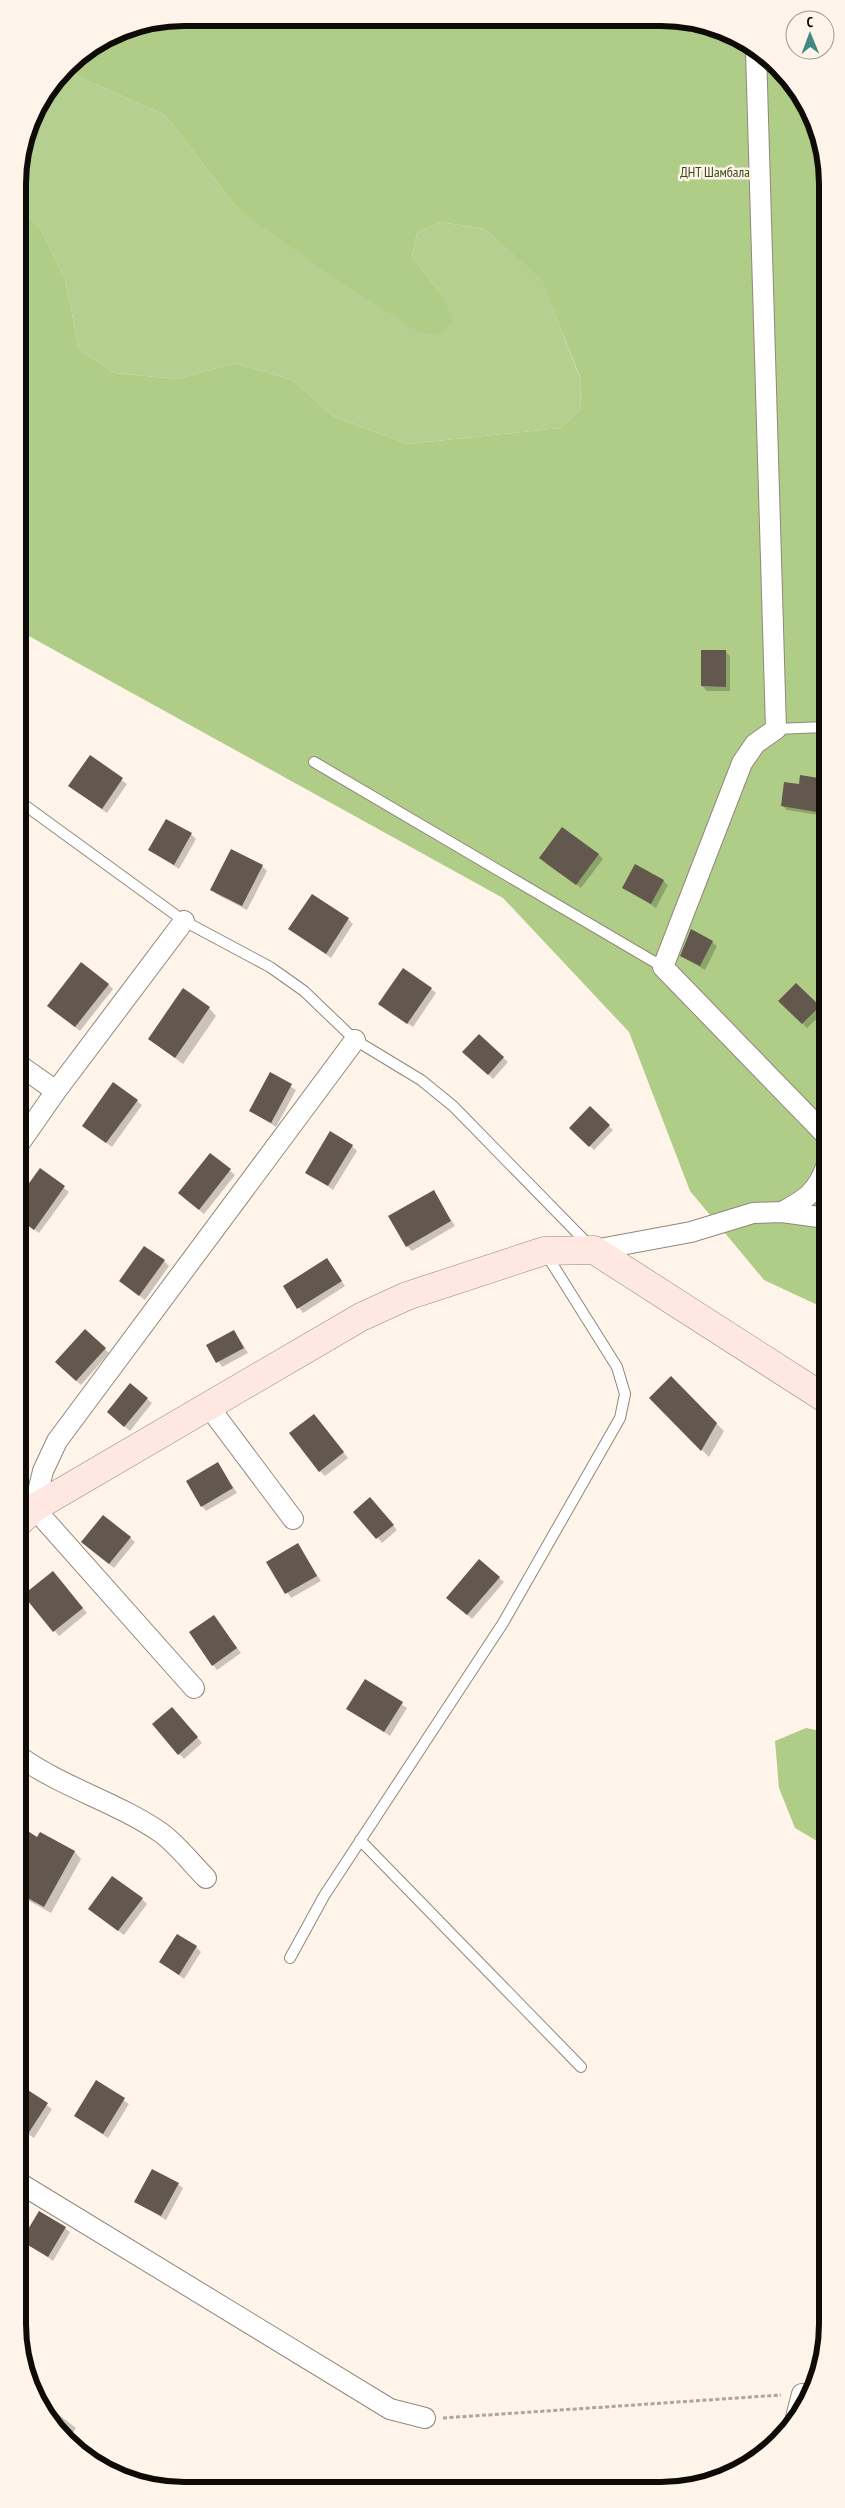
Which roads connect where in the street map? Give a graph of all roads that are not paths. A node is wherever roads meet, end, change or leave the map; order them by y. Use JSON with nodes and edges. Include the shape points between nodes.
{"nodes":[{"id":1,"x":756,"y":58,"type":"edge"},
{"id":2,"x":819,"y":727,"type":"edge"},
{"id":3,"x":776,"y":729,"type":"junction"},
{"id":4,"x":314,"y":762,"type":"dead end"},
{"id":5,"x":27,"y":807,"type":"edge"},
{"id":6,"x":184,"y":921,"type":"junction"},
{"id":7,"x":663,"y":967,"type":"junction"},
{"id":8,"x":355,"y":1040,"type":"junction"},
{"id":9,"x":27,"y":1071,"type":"edge"},
{"id":10,"x":56,"y":1092,"type":"junction"},
{"id":11,"x":819,"y":1127,"type":"edge"},
{"id":12,"x":27,"y":1133,"type":"edge"},
{"id":13,"x":819,"y":1184,"type":"edge"},
{"id":14,"x":782,"y":1212,"type":"junction"},
{"id":15,"x":819,"y":1217,"type":"edge"},
{"id":16,"x":594,"y":1250,"type":"junction"},
{"id":17,"x":544,"y":1251,"type":"junction"},
{"id":18,"x":818,"y":1394,"type":"edge"},
{"id":19,"x":209,"y":1407,"type":"junction"},
{"id":20,"x":27,"y":1514,"type":"edge"},
{"id":21,"x":293,"y":1519,"type":"dead end"},
{"id":22,"x":194,"y":1688,"type":"dead end"},
{"id":23,"x":26,"y":1761,"type":"edge"},
{"id":24,"x":360,"y":1840,"type":"junction"},
{"id":25,"x":206,"y":1878,"type":"dead end"},
{"id":26,"x":290,"y":1958,"type":"dead end"},
{"id":27,"x":581,"y":2067,"type":"dead end"},
{"id":28,"x":26,"y":2188,"type":"edge"},
{"id":29,"x":425,"y":2418,"type":"road end"}],
"edges":[{"from":1,"to":3,"type":"street"},
{"from":2,"to":3,"type":"lane"},
{"from":3,"to":7,"type":"street","via":[[756,744],[742,763]]},
{"from":4,"to":7,"type":"lane"},
{"from":5,"to":6,"type":"lane"},
{"from":6,"to":8,"type":"lane","via":[[276,971],[304,991]]},
{"from":6,"to":10,"type":"street"},
{"from":7,"to":11,"type":"street"},
{"from":8,"to":16,"type":"lane","via":[[421,1080],[453,1106]]},
{"from":8,"to":20,"type":"street","via":[[57,1441]]},
{"from":9,"to":10,"type":"street"},
{"from":10,"to":12,"type":"street"},
{"from":13,"to":14,"type":"street","via":[[804,1200]]},
{"from":14,"to":15,"type":"street"},
{"from":14,"to":16,"type":"street","via":[[753,1213],[691,1232]]},
{"from":16,"to":17,"type":"street"},
{"from":16,"to":18,"type":"street"},
{"from":17,"to":19,"type":"street","via":[[407,1296],[360,1317]]},
{"from":17,"to":24,"type":"lane","via":[[617,1367],[625,1394],[620,1418],[503,1623]]},
{"from":19,"to":20,"type":"street"},
{"from":19,"to":21,"type":"street"},
{"from":20,"to":22,"type":"street"},
{"from":23,"to":25,"type":"street","via":[[61,1782],[155,1828]]},
{"from":24,"to":26,"type":"lane"},
{"from":24,"to":27,"type":"lane"},
{"from":28,"to":29,"type":"street","via":[[390,2409]]}]}
